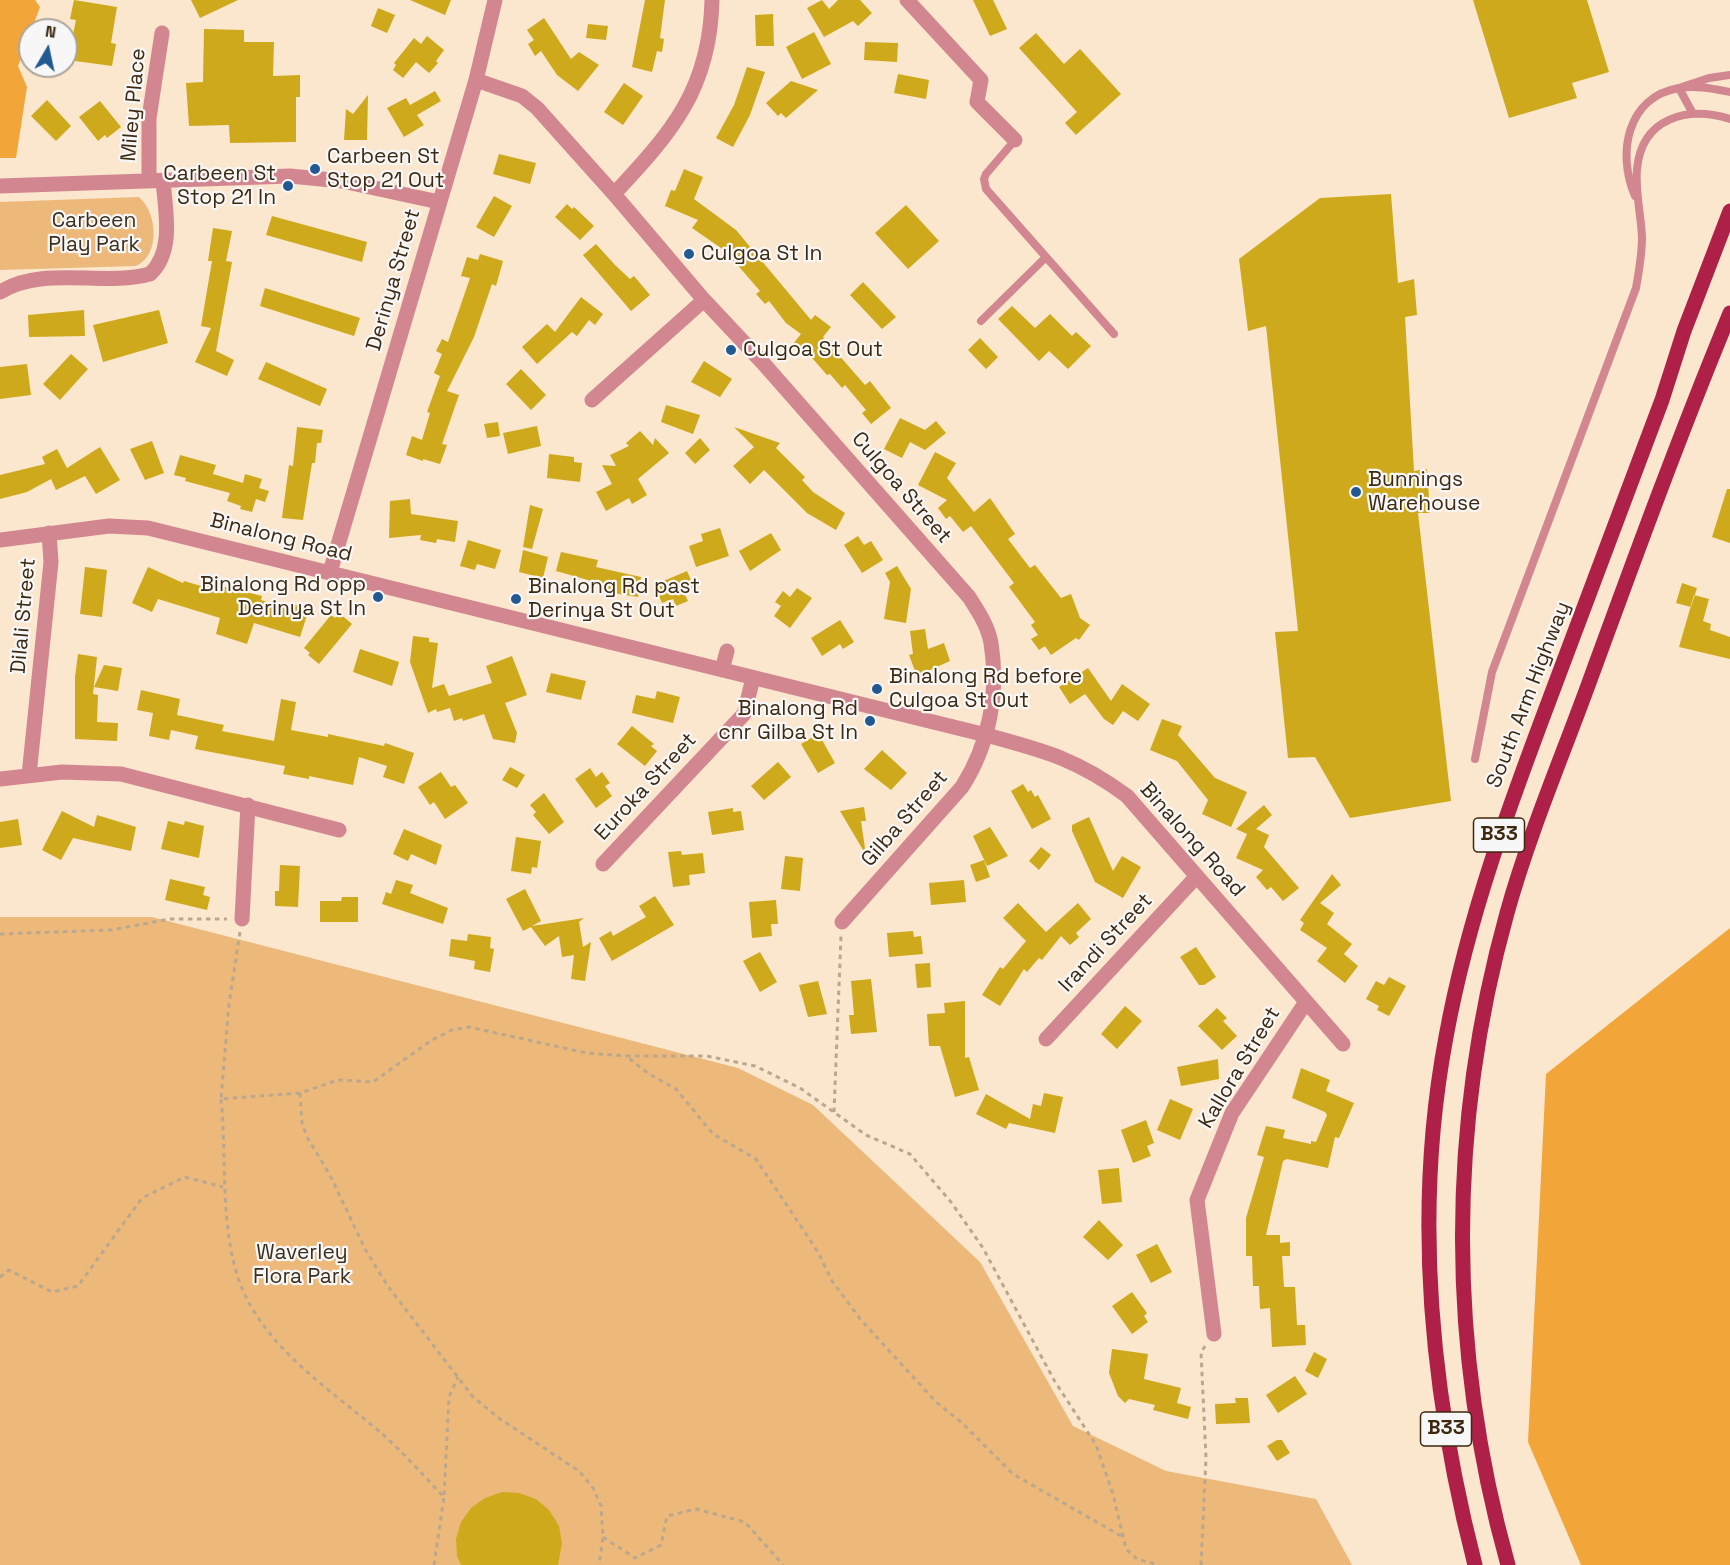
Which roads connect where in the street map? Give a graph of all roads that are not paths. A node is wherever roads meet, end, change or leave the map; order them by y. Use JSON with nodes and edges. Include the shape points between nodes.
{"nodes":[{"id":1,"x":495,"y":0,"type":"edge"},
{"id":2,"x":712,"y":0,"type":"edge"},
{"id":3,"x":906,"y":0,"type":"edge"},
{"id":4,"x":162,"y":33,"type":"dead end"},
{"id":5,"x":1730,"y":75,"type":"edge"},
{"id":6,"x":476,"y":80,"type":"junction"},
{"id":7,"x":1679,"y":88,"type":"junction"},
{"id":8,"x":1730,"y":92,"type":"edge"},
{"id":9,"x":1692,"y":112,"type":"junction"},
{"id":10,"x":1730,"y":119,"type":"edge"},
{"id":11,"x":1015,"y":140,"type":"joint"},
{"id":12,"x":156,"y":180,"type":"junction"},
{"id":13,"x":0,"y":186,"type":"edge"},
{"id":14,"x":614,"y":194,"type":"junction"},
{"id":15,"x":439,"y":202,"type":"junction"},
{"id":16,"x":1638,"y":205,"type":"junction"},
{"id":17,"x":1730,"y":211,"type":"edge"},
{"id":18,"x":1045,"y":258,"type":"junction"},
{"id":19,"x":0,"y":292,"type":"edge"},
{"id":20,"x":704,"y":300,"type":"junction"},
{"id":21,"x":1730,"y":313,"type":"edge"},
{"id":22,"x":981,"y":321,"type":"dead end"},
{"id":23,"x":1114,"y":334,"type":"dead end"},
{"id":24,"x":592,"y":400,"type":"dead end"},
{"id":25,"x":49,"y":532,"type":"junction"},
{"id":26,"x":0,"y":540,"type":"edge"},
{"id":27,"x":330,"y":572,"type":"junction"},
{"id":28,"x":727,"y":651,"type":"dead end"},
{"id":29,"x":722,"y":670,"type":"junction"},
{"id":30,"x":753,"y":678,"type":"junction"},
{"id":31,"x":986,"y":735,"type":"junction"},
{"id":32,"x":1475,"y":759,"type":"dead end"},
{"id":33,"x":29,"y":775,"type":"junction"},
{"id":34,"x":0,"y":779,"type":"edge"},
{"id":35,"x":248,"y":805,"type":"junction"},
{"id":36,"x":339,"y":830,"type":"dead end"},
{"id":37,"x":603,"y":864,"type":"dead end"},
{"id":38,"x":1197,"y":876,"type":"junction"},
{"id":39,"x":242,"y":919,"type":"road end"},
{"id":40,"x":842,"y":922,"type":"road end"},
{"id":41,"x":1306,"y":1002,"type":"junction"},
{"id":42,"x":1046,"y":1038,"type":"dead end"},
{"id":43,"x":1342,"y":1044,"type":"dead end"},
{"id":44,"x":1214,"y":1334,"type":"road end"},
{"id":45,"x":1476,"y":1565,"type":"edge"},
{"id":46,"x":1508,"y":1565,"type":"edge"}],
"edges":[{"from":1,"to":6,"type":"street","name":"Derinya Street"},
{"from":2,"to":14,"type":"street","via":[[707,50],[692,93],[668,134]]},
{"from":3,"to":11,"type":"street","via":[[981,80],[977,102]]},
{"from":4,"to":12,"type":"street","name":"Miley Place","via":[[149,118]]},
{"from":5,"to":7,"type":"lane"},
{"from":6,"to":14,"type":"street","name":"Culgoa Street","via":[[530,102]]},
{"from":6,"to":15,"type":"street","name":"Derinya Street"},
{"from":7,"to":8,"type":"lane"},
{"from":7,"to":9,"type":"lane"},
{"from":7,"to":16,"type":"lane","via":[[1648,104],[1628,136],[1626,170]]},
{"from":9,"to":10,"type":"lane"},
{"from":9,"to":16,"type":"lane","via":[[1662,123],[1650,135],[1637,167]]},
{"from":11,"to":18,"type":"lane","via":[[995,162],[984,183]]},
{"from":12,"to":13,"type":"street"},
{"from":12,"to":15,"type":"street","via":[[316,177]]},
{"from":12,"to":19,"type":"street","name":"Miley Place","via":[[166,244],[160,263],[150,273],[34,279]]},
{"from":14,"to":20,"type":"street","name":"Culgoa Street"},
{"from":15,"to":27,"type":"street","name":"Derinya Street"},
{"from":16,"to":32,"type":"lane","via":[[1641,263],[1629,311],[1492,672]]},
{"from":17,"to":45,"type":"main road","name":"South Arm Highway","number":"B33","via":[[1491,857],[1471,923],[1445,1039],[1430,1188],[1431,1301],[1449,1450]]},
{"from":18,"to":22,"type":"lane"},
{"from":18,"to":23,"type":"lane"},
{"from":20,"to":24,"type":"street"},
{"from":20,"to":31,"type":"street","name":"Culgoa Street","via":[[975,607],[991,642],[992,699]]},
{"from":21,"to":46,"type":"main road","number":"B33","via":[[1642,535],[1525,856],[1507,911],[1481,1023],[1465,1140],[1461,1266],[1480,1446]]},
{"from":25,"to":26,"type":"street","name":"Binalong Road"},
{"from":25,"to":27,"type":"street","name":"Binalong Road","via":[[109,526],[148,528]]},
{"from":25,"to":33,"type":"street","name":"Dilali Street","via":[[51,562]]},
{"from":27,"to":29,"type":"street","name":"Binalong Road"},
{"from":28,"to":29,"type":"street"},
{"from":29,"to":30,"type":"street","name":"Binalong Road"},
{"from":30,"to":31,"type":"street","name":"Binalong Road"},
{"from":30,"to":37,"type":"street","name":"Euroka Street","via":[[744,714]]},
{"from":31,"to":38,"type":"street","name":"Binalong Road","via":[[1059,755],[1106,781],[1145,815]]},
{"from":31,"to":40,"type":"street","name":"Gilba Street","via":[[976,765],[962,787]]},
{"from":33,"to":34,"type":"street"},
{"from":33,"to":35,"type":"street","via":[[121,774]]},
{"from":35,"to":36,"type":"street"},
{"from":35,"to":39,"type":"street"},
{"from":38,"to":41,"type":"street","name":"Binalong Road"},
{"from":38,"to":42,"type":"street","name":"Irandi Street"},
{"from":41,"to":43,"type":"street","name":"Binalong Road"},
{"from":41,"to":44,"type":"street","name":"Kallora Street","via":[[1232,1113],[1197,1200]]}]}
